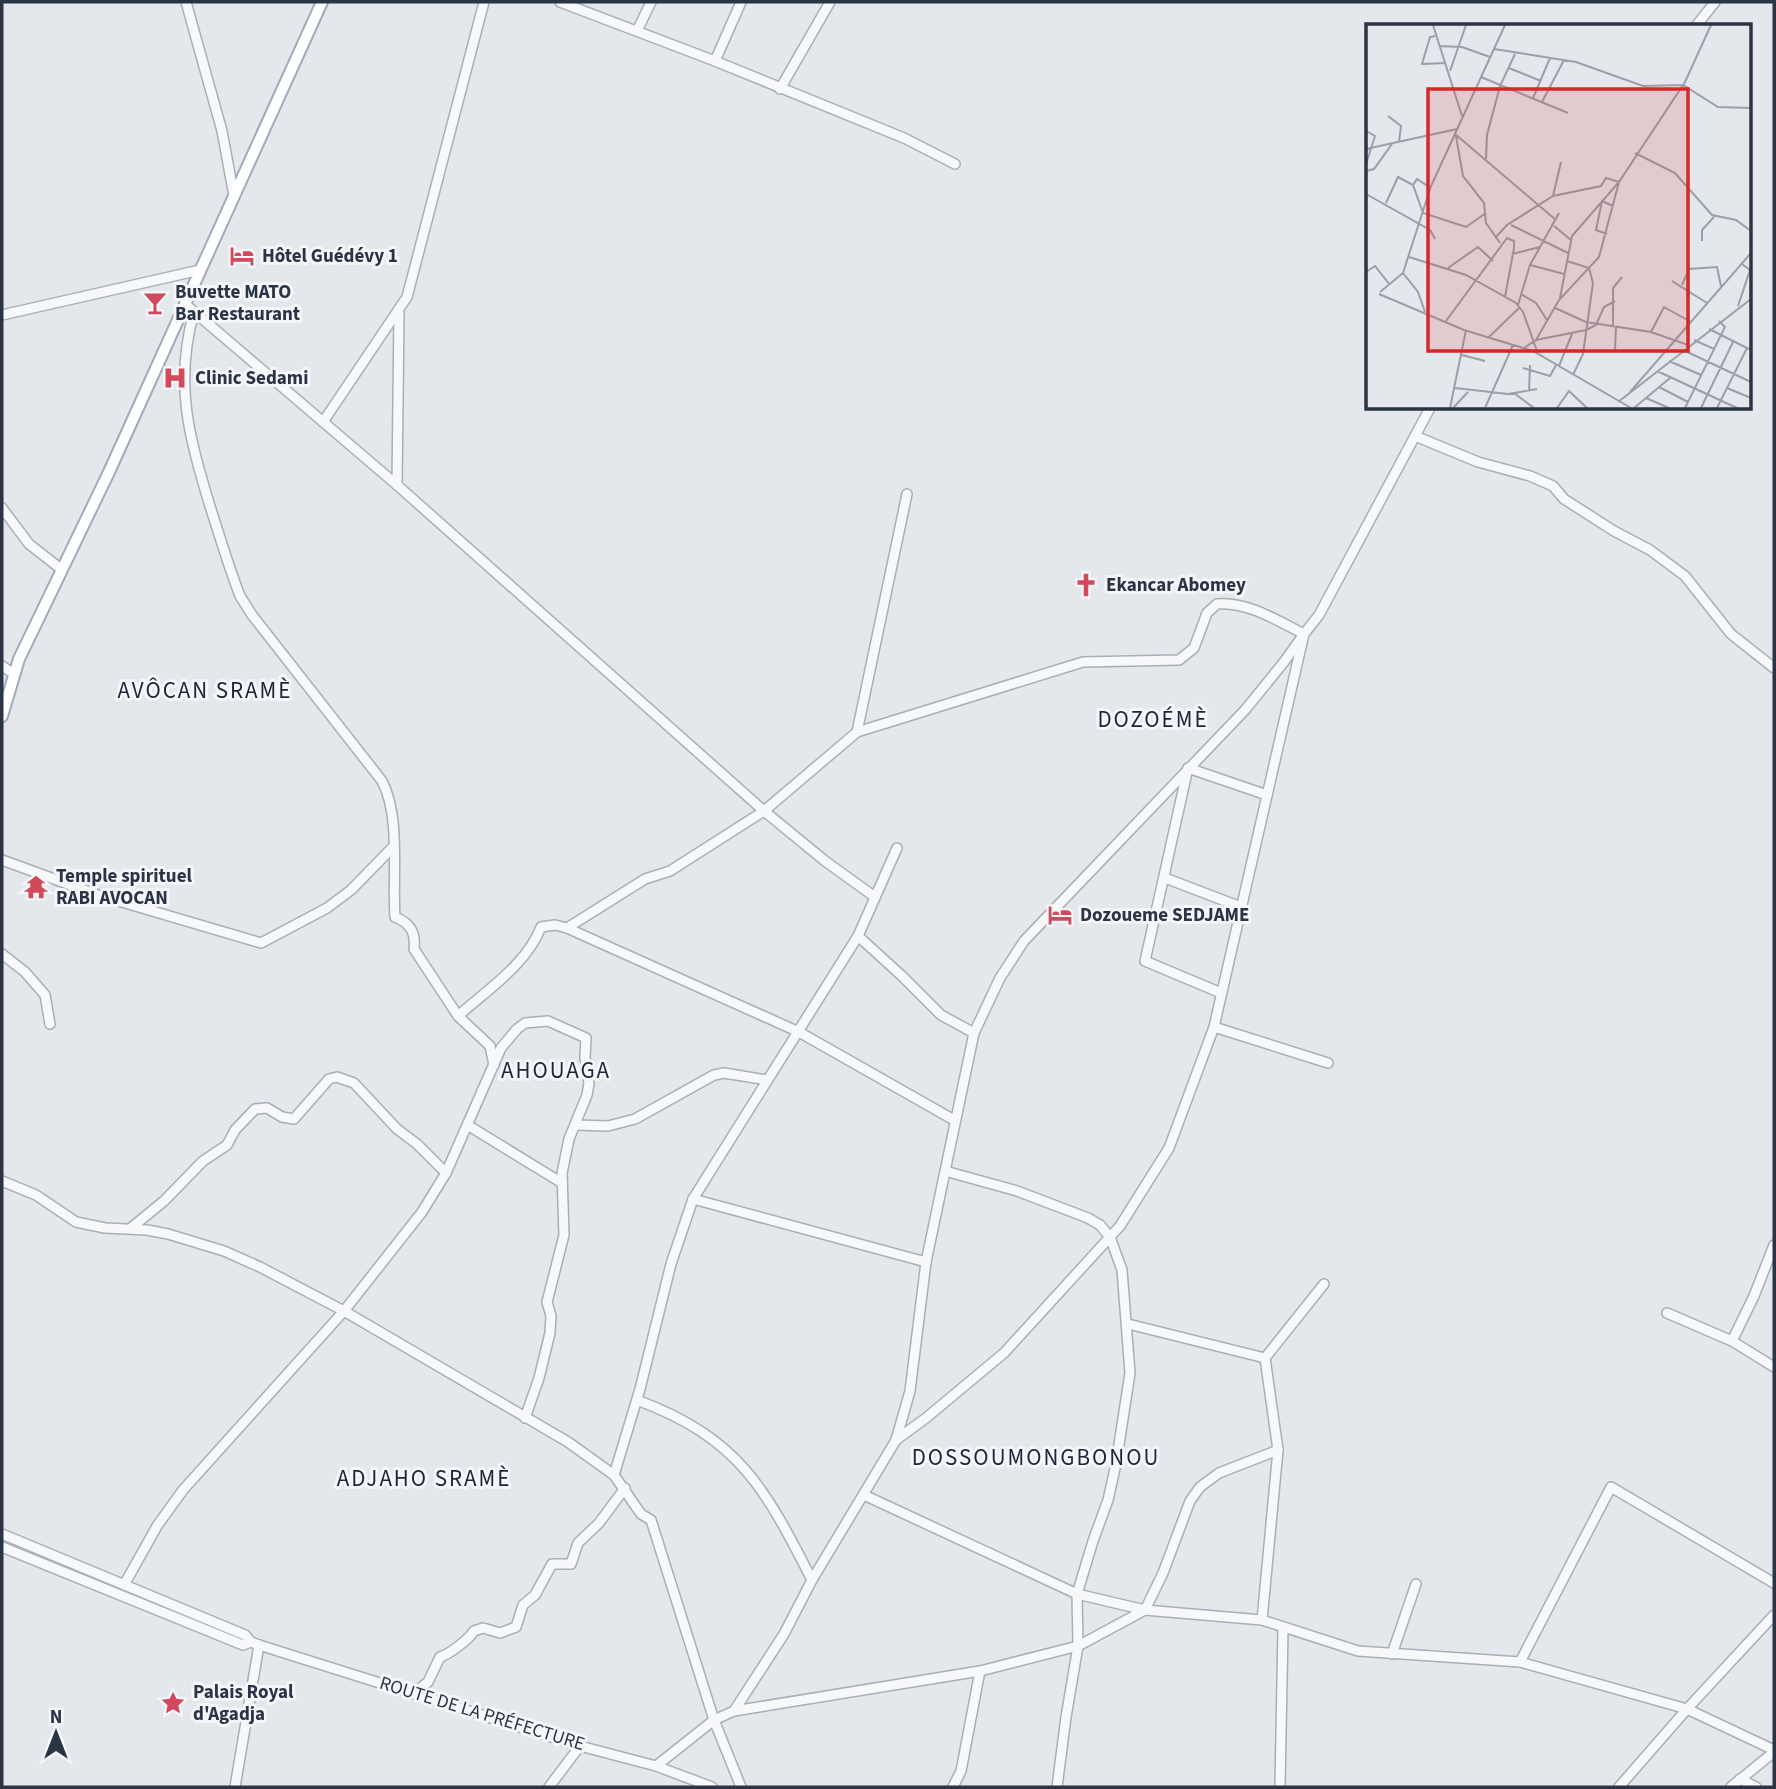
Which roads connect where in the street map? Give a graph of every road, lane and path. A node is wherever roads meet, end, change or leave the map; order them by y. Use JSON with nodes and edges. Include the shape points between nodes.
{"nodes":[{"id":1,"x":186,"y":2,"type":"edge"},
{"id":2,"x":322,"y":2,"type":"edge"},
{"id":3,"x":484,"y":2,"type":"edge"},
{"id":4,"x":560,"y":2,"type":"edge"},
{"id":5,"x":651,"y":2,"type":"edge"},
{"id":6,"x":741,"y":2,"type":"edge"},
{"id":7,"x":830,"y":2,"type":"edge"},
{"id":8,"x":1715,"y":2,"type":"edge"},
{"id":9,"x":1698,"y":24,"type":"edge"},
{"id":10,"x":637,"y":30,"type":"junction"},
{"id":11,"x":715,"y":61,"type":"junction"},
{"id":12,"x":780,"y":89,"type":"junction"},
{"id":13,"x":955,"y":163,"type":"dead end"},
{"id":14,"x":234,"y":196,"type":"junction"},
{"id":15,"x":200,"y":270,"type":"junction"},
{"id":16,"x":185,"y":304,"type":"junction"},
{"id":17,"x":399,"y":311,"type":"junction"},
{"id":18,"x":194,"y":312,"type":"junction"},
{"id":19,"x":2,"y":315,"type":"edge"},
{"id":20,"x":1429,"y":410,"type":"edge"},
{"id":21,"x":323,"y":422,"type":"junction"},
{"id":22,"x":1415,"y":436,"type":"junction"},
{"id":23,"x":397,"y":485,"type":"junction"},
{"id":24,"x":907,"y":494,"type":"dead end"},
{"id":25,"x":2,"y":508,"type":"edge"},
{"id":26,"x":61,"y":569,"type":"junction"},
{"id":27,"x":1304,"y":634,"type":"junction"},
{"id":28,"x":2,"y":666,"type":"edge"},
{"id":29,"x":1774,"y":668,"type":"edge"},
{"id":30,"x":14,"y":674,"type":"junction"},
{"id":31,"x":2,"y":716,"type":"edge"},
{"id":32,"x":857,"y":732,"type":"junction"},
{"id":33,"x":1188,"y":768,"type":"junction"},
{"id":34,"x":1267,"y":795,"type":"junction"},
{"id":35,"x":764,"y":811,"type":"junction"},
{"id":36,"x":393,"y":847,"type":"junction"},
{"id":37,"x":897,"y":848,"type":"dead end"},
{"id":38,"x":2,"y":860,"type":"edge"},
{"id":39,"x":1165,"y":878,"type":"junction"},
{"id":40,"x":875,"y":897,"type":"junction"},
{"id":41,"x":1241,"y":907,"type":"junction"},
{"id":42,"x":567,"y":928,"type":"junction"},
{"id":43,"x":858,"y":936,"type":"junction"},
{"id":44,"x":2,"y":954,"type":"edge"},
{"id":45,"x":1221,"y":993,"type":"junction"},
{"id":46,"x":457,"y":1016,"type":"junction"},
{"id":47,"x":50,"y":1024,"type":"dead end"},
{"id":48,"x":1214,"y":1027,"type":"junction"},
{"id":49,"x":799,"y":1032,"type":"junction"},
{"id":50,"x":974,"y":1033,"type":"junction"},
{"id":51,"x":1328,"y":1063,"type":"dead end"},
{"id":52,"x":495,"y":1067,"type":"junction"},
{"id":53,"x":767,"y":1080,"type":"junction"},
{"id":54,"x":954,"y":1120,"type":"junction"},
{"id":55,"x":575,"y":1125,"type":"junction"},
{"id":56,"x":468,"y":1126,"type":"junction"},
{"id":57,"x":946,"y":1171,"type":"junction"},
{"id":58,"x":446,"y":1173,"type":"junction"},
{"id":59,"x":2,"y":1181,"type":"edge"},
{"id":60,"x":562,"y":1183,"type":"junction"},
{"id":61,"x":693,"y":1199,"type":"junction"},
{"id":62,"x":131,"y":1228,"type":"junction"},
{"id":63,"x":1110,"y":1237,"type":"junction"},
{"id":64,"x":1774,"y":1245,"type":"edge"},
{"id":65,"x":926,"y":1262,"type":"junction"},
{"id":66,"x":1324,"y":1284,"type":"dead end"},
{"id":67,"x":344,"y":1311,"type":"junction"},
{"id":68,"x":1667,"y":1313,"type":"dead end"},
{"id":69,"x":1128,"y":1324,"type":"junction"},
{"id":70,"x":1732,"y":1341,"type":"junction"},
{"id":71,"x":1265,"y":1358,"type":"junction"},
{"id":72,"x":1774,"y":1367,"type":"edge"},
{"id":73,"x":637,"y":1401,"type":"junction"},
{"id":74,"x":525,"y":1418,"type":"junction"},
{"id":75,"x":896,"y":1440,"type":"junction"},
{"id":76,"x":1278,"y":1450,"type":"junction"},
{"id":77,"x":614,"y":1475,"type":"junction"},
{"id":78,"x":625,"y":1489,"type":"junction"},
{"id":79,"x":864,"y":1495,"type":"junction"},
{"id":80,"x":2,"y":1534,"type":"edge"},
{"id":81,"x":2,"y":1547,"type":"edge"},
{"id":82,"x":812,"y":1580,"type":"junction"},
{"id":83,"x":1774,"y":1583,"type":"edge"},
{"id":84,"x":1416,"y":1584,"type":"dead end"},
{"id":85,"x":124,"y":1585,"type":"junction"},
{"id":86,"x":1077,"y":1594,"type":"junction"},
{"id":87,"x":1145,"y":1610,"type":"junction"},
{"id":88,"x":1774,"y":1615,"type":"edge"},
{"id":89,"x":1262,"y":1620,"type":"junction"},
{"id":90,"x":1283,"y":1628,"type":"junction"},
{"id":91,"x":255,"y":1644,"type":"junction"},
{"id":92,"x":1078,"y":1646,"type":"junction"},
{"id":93,"x":1392,"y":1654,"type":"junction"},
{"id":94,"x":1520,"y":1662,"type":"junction"},
{"id":95,"x":980,"y":1671,"type":"junction"},
{"id":96,"x":414,"y":1693,"type":"junction"},
{"id":97,"x":1687,"y":1709,"type":"junction"},
{"id":98,"x":734,"y":1711,"type":"junction"},
{"id":99,"x":714,"y":1720,"type":"junction"},
{"id":100,"x":580,"y":1746,"type":"junction"},
{"id":101,"x":1774,"y":1751,"type":"edge"},
{"id":102,"x":656,"y":1766,"type":"junction"},
{"id":103,"x":1740,"y":1779,"type":"junction"},
{"id":104,"x":1280,"y":1786,"type":"edge"},
{"id":105,"x":236,"y":1787,"type":"edge"},
{"id":106,"x":549,"y":1787,"type":"edge"},
{"id":107,"x":712,"y":1787,"type":"edge"},
{"id":108,"x":741,"y":1787,"type":"edge"},
{"id":109,"x":953,"y":1787,"type":"edge"},
{"id":110,"x":1057,"y":1787,"type":"edge"},
{"id":111,"x":1619,"y":1787,"type":"edge"},
{"id":112,"x":1731,"y":1787,"type":"edge"},
{"id":113,"x":1756,"y":1787,"type":"edge"}],
"edges":[{"from":1,"to":14,"type":"street","via":[[222,131]]},
{"from":2,"to":14,"type":"main road"},
{"from":3,"to":17,"type":"street","via":[[407,297]]},
{"from":4,"to":10,"type":"street"},
{"from":5,"to":10,"type":"street"},
{"from":6,"to":11,"type":"street"},
{"from":7,"to":12,"type":"street"},
{"from":8,"to":9,"type":"street"},
{"from":10,"to":11,"type":"street"},
{"from":11,"to":12,"type":"street"},
{"from":12,"to":13,"type":"street"},
{"from":14,"to":15,"type":"main road"},
{"from":15,"to":16,"type":"main road"},
{"from":15,"to":19,"type":"street"},
{"from":16,"to":18,"type":"street"},
{"from":16,"to":26,"type":"main road"},
{"from":17,"to":21,"type":"street"},
{"from":17,"to":23,"type":"street"},
{"from":18,"to":21,"type":"street"},
{"from":18,"to":36,"type":"street","via":[[186,348],[186,415],[231,573],[245,605],[382,781],[390,801]]},
{"from":20,"to":22,"type":"street"},
{"from":21,"to":23,"type":"street"},
{"from":22,"to":27,"type":"street","via":[[1319,615]]},
{"from":22,"to":29,"type":"street","via":[[1553,486],[1563,499],[1681,572],[1731,634]]},
{"from":23,"to":35,"type":"street"},
{"from":24,"to":32,"type":"street"},
{"from":25,"to":26,"type":"street","via":[[29,544]]},
{"from":26,"to":30,"type":"main road"},
{"from":27,"to":32,"type":"street","via":[[1258,612],[1216,604],[1207,613],[1194,648],[1179,660],[1083,662]]},
{"from":27,"to":33,"type":"street","via":[[1245,710]]},
{"from":27,"to":34,"type":"street"},
{"from":28,"to":30,"type":"street"},
{"from":30,"to":31,"type":"main road"},
{"from":32,"to":35,"type":"street"},
{"from":33,"to":34,"type":"street"},
{"from":33,"to":39,"type":"street"},
{"from":33,"to":50,"type":"street","via":[[1024,941]]},
{"from":34,"to":41,"type":"street"},
{"from":35,"to":40,"type":"street"},
{"from":35,"to":42,"type":"street","via":[[670,871],[645,879]]},
{"from":36,"to":38,"type":"street","via":[[327,908],[261,943],[98,895]]},
{"from":36,"to":46,"type":"street","via":[[395,917],[407,922],[415,938],[414,949]]},
{"from":37,"to":40,"type":"street"},
{"from":39,"to":41,"type":"street"},
{"from":39,"to":45,"type":"street","via":[[1145,961]]},
{"from":40,"to":43,"type":"street"},
{"from":41,"to":45,"type":"street"},
{"from":42,"to":46,"type":"street","via":[[541,927],[516,964]]},
{"from":42,"to":49,"type":"street"},
{"from":43,"to":49,"type":"street"},
{"from":43,"to":50,"type":"street","via":[[941,1015]]},
{"from":44,"to":47,"type":"street","via":[[45,995]]},
{"from":45,"to":48,"type":"street"},
{"from":46,"to":52,"type":"street","via":[[490,1046]]},
{"from":48,"to":51,"type":"street"},
{"from":48,"to":63,"type":"street","via":[[1169,1148]]},
{"from":49,"to":53,"type":"street"},
{"from":49,"to":54,"type":"street"},
{"from":50,"to":54,"type":"street"},
{"from":52,"to":55,"type":"street","via":[[501,1048],[525,1023],[548,1021],[586,1038],[589,1083]]},
{"from":52,"to":56,"type":"street"},
{"from":53,"to":55,"type":"street","via":[[714,1075],[635,1119],[608,1126]]},
{"from":53,"to":61,"type":"street"},
{"from":54,"to":57,"type":"street"},
{"from":55,"to":60,"type":"street"},
{"from":56,"to":58,"type":"street"},
{"from":56,"to":60,"type":"street"},
{"from":57,"to":63,"type":"street","via":[[1049,1201],[1100,1225]]},
{"from":57,"to":65,"type":"street"},
{"from":58,"to":62,"type":"street","via":[[354,1083],[337,1077],[329,1079],[294,1119],[267,1108],[255,1109],[227,1144]]},
{"from":58,"to":67,"type":"street","via":[[415,1221]]},
{"from":59,"to":62,"type":"street","via":[[36,1195],[76,1222]]},
{"from":60,"to":74,"type":"street","via":[[564,1235],[547,1302],[550,1333]]},
{"from":61,"to":65,"type":"street"},
{"from":61,"to":73,"type":"street","via":[[671,1264]]},
{"from":62,"to":67,"type":"street","via":[[224,1251]]},
{"from":63,"to":69,"type":"street","via":[[1122,1270]]},
{"from":63,"to":75,"type":"street","via":[[1004,1353]]},
{"from":64,"to":70,"type":"street"},
{"from":65,"to":75,"type":"street","via":[[910,1391]]},
{"from":66,"to":71,"type":"street"},
{"from":67,"to":74,"type":"street"},
{"from":67,"to":85,"type":"street","via":[[183,1490]]},
{"from":68,"to":70,"type":"street"},
{"from":69,"to":71,"type":"street"},
{"from":69,"to":86,"type":"street","via":[[1130,1373],[1116,1464]]},
{"from":70,"to":72,"type":"street"},
{"from":71,"to":76,"type":"street"},
{"from":73,"to":77,"type":"street"},
{"from":73,"to":82,"type":"street","via":[[683,1420],[740,1462],[779,1515]]},
{"from":74,"to":77,"type":"street"},
{"from":75,"to":79,"type":"street"},
{"from":76,"to":87,"type":"street","via":[[1219,1473],[1200,1487]]},
{"from":76,"to":89,"type":"street"},
{"from":77,"to":78,"type":"street"},
{"from":78,"to":96,"type":"street","via":[[578,1543],[571,1564],[552,1564],[535,1595],[523,1605],[516,1627],[500,1633],[474,1630],[440,1657],[428,1682]]},
{"from":78,"to":99,"type":"street","via":[[641,1514],[651,1520]]},
{"from":79,"to":82,"type":"street"},
{"from":79,"to":86,"type":"street"},
{"from":80,"to":85,"type":"street","name":"ROUTE DE LA PRÉFECTURE"},
{"from":81,"to":91,"type":"street","name":"ROUTE DE LA PRÉFECTURE","via":[[243,1645]]},
{"from":82,"to":98,"type":"street","via":[[784,1634]]},
{"from":83,"to":94,"type":"street","via":[[1611,1487]]},
{"from":84,"to":93,"type":"street"},
{"from":85,"to":91,"type":"street","name":"ROUTE DE LA PRÉFECTURE","via":[[245,1635]]},
{"from":86,"to":87,"type":"street"},
{"from":86,"to":92,"type":"street"},
{"from":87,"to":89,"type":"street"},
{"from":87,"to":92,"type":"street"},
{"from":88,"to":97,"type":"street"},
{"from":89,"to":90,"type":"street"},
{"from":90,"to":93,"type":"street","via":[[1358,1651]]},
{"from":90,"to":104,"type":"street"},
{"from":91,"to":96,"type":"street","name":"ROUTE DE LA PRÉFECTURE"},
{"from":91,"to":105,"type":"street"},
{"from":92,"to":95,"type":"street"},
{"from":92,"to":110,"type":"street"},
{"from":93,"to":94,"type":"street"},
{"from":94,"to":97,"type":"street"},
{"from":95,"to":98,"type":"street"},
{"from":95,"to":109,"type":"street","via":[[961,1771]]},
{"from":96,"to":100,"type":"street","name":"ROUTE DE LA PRÉFECTURE"},
{"from":97,"to":101,"type":"street"},
{"from":97,"to":111,"type":"street"},
{"from":98,"to":99,"type":"street"},
{"from":99,"to":102,"type":"street"},
{"from":99,"to":108,"type":"street"},
{"from":100,"to":102,"type":"street","name":"ROUTE DE LA PRÉFECTURE"},
{"from":100,"to":106,"type":"street"},
{"from":101,"to":103,"type":"street"},
{"from":102,"to":107,"type":"street","name":"ROUTE DE LA PRÉFECTURE"},
{"from":103,"to":112,"type":"street"},
{"from":103,"to":113,"type":"street"}]}
